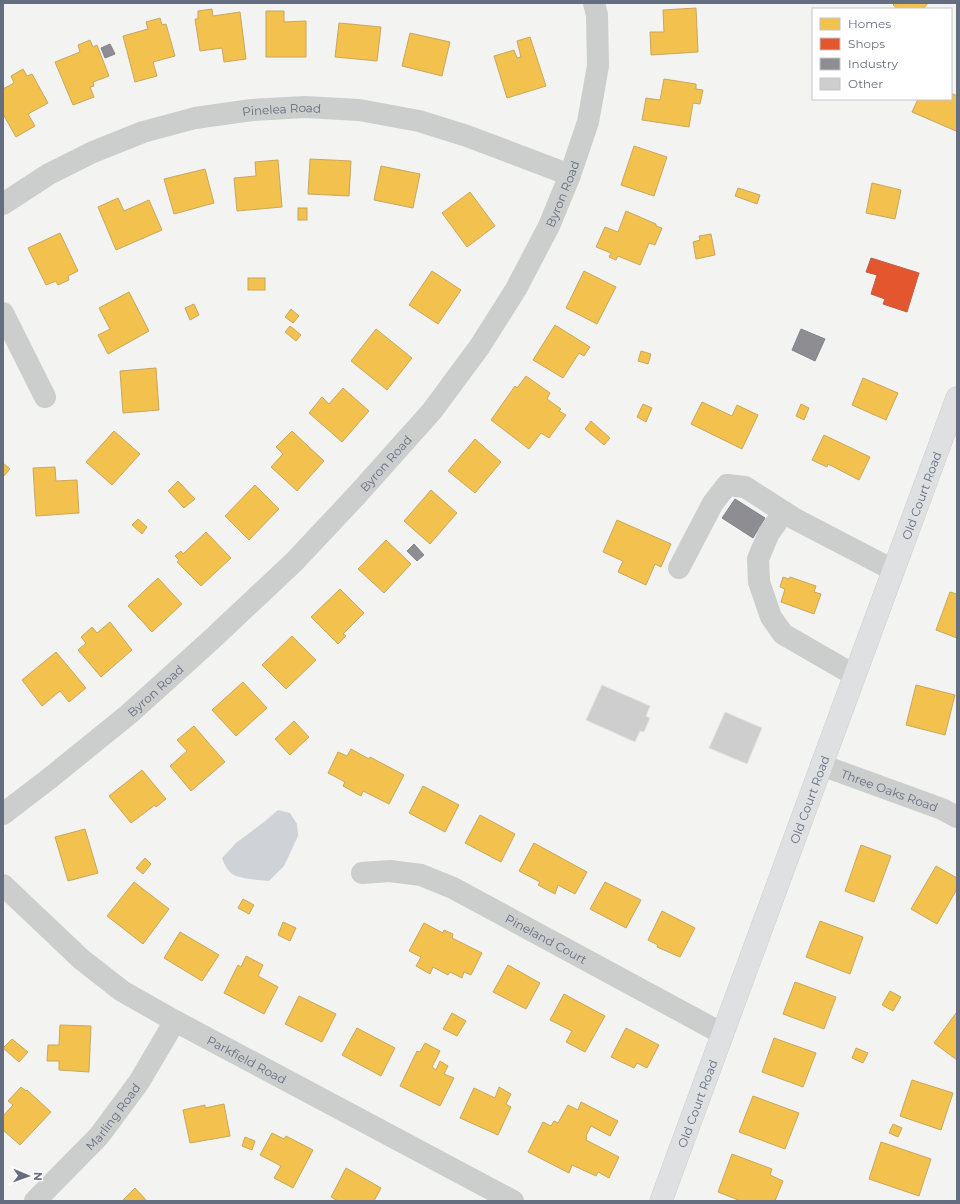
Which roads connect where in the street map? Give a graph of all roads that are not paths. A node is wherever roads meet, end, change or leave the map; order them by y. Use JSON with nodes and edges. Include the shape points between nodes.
{"nodes":[{"id":1,"x":594,"y":3,"type":"edge"},
{"id":2,"x":570,"y":175,"type":"junction"},
{"id":3,"x":3,"y":204,"type":"edge"},
{"id":4,"x":3,"y":313,"type":"edge"},
{"id":5,"x":45,"y":397,"type":"dead end"},
{"id":6,"x":957,"y":398,"type":"edge"},
{"id":7,"x":784,"y":512,"type":"junction"},
{"id":8,"x":679,"y":568,"type":"dead end"},
{"id":9,"x":893,"y":570,"type":"junction"},
{"id":10,"x":854,"y":675,"type":"junction"},
{"id":11,"x":821,"y":765,"type":"junction"},
{"id":12,"x":3,"y":814,"type":"edge"},
{"id":13,"x":957,"y":817,"type":"edge"},
{"id":14,"x":362,"y":873,"type":"dead end"},
{"id":15,"x":3,"y":885,"type":"edge"},
{"id":16,"x":175,"y":1021,"type":"junction"},
{"id":17,"x":723,"y":1034,"type":"junction"},
{"id":18,"x":35,"y":1201,"type":"edge"},
{"id":19,"x":513,"y":1201,"type":"edge"},
{"id":20,"x":661,"y":1201,"type":"edge"}],
"edges":[{"from":1,"to":2,"type":"street","name":"Byron Road","via":[[597,15],[598,66],[588,122]]},
{"from":2,"to":3,"type":"street","name":"Pinelea Road","via":[[467,136],[419,121],[359,110],[306,107],[252,110],[195,118],[143,132],[93,152],[49,174]]},
{"from":2,"to":12,"type":"street","name":"Byron Road","via":[[549,226],[516,289],[480,346],[432,411],[294,562],[211,640],[129,714]]},
{"from":4,"to":5,"type":"street"},
{"from":6,"to":9,"type":"main road","name":"Old Court Road"},
{"from":7,"to":8,"type":"street","via":[[745,487],[727,485],[713,503]]},
{"from":7,"to":9,"type":"street"},
{"from":7,"to":10,"type":"street","via":[[768,533],[758,559],[759,582],[771,617],[783,634]]},
{"from":9,"to":10,"type":"main road","name":"Old Court Road"},
{"from":10,"to":11,"type":"main road","name":"Old Court Road"},
{"from":11,"to":13,"type":"street","name":"Three Oaks Road","via":[[942,809]]},
{"from":11,"to":17,"type":"main road","name":"Old Court Road"},
{"from":14,"to":17,"type":"street","name":"Pineland Court","via":[[390,872],[421,876],[453,888]]},
{"from":15,"to":16,"type":"street","name":"Parkfield Road","via":[[81,959],[122,991]]},
{"from":16,"to":18,"type":"street","name":"Marling Road","via":[[138,1082],[99,1136]]},
{"from":16,"to":19,"type":"street","name":"Parkfield Road"},
{"from":17,"to":20,"type":"main road","name":"Old Court Road"}]}
